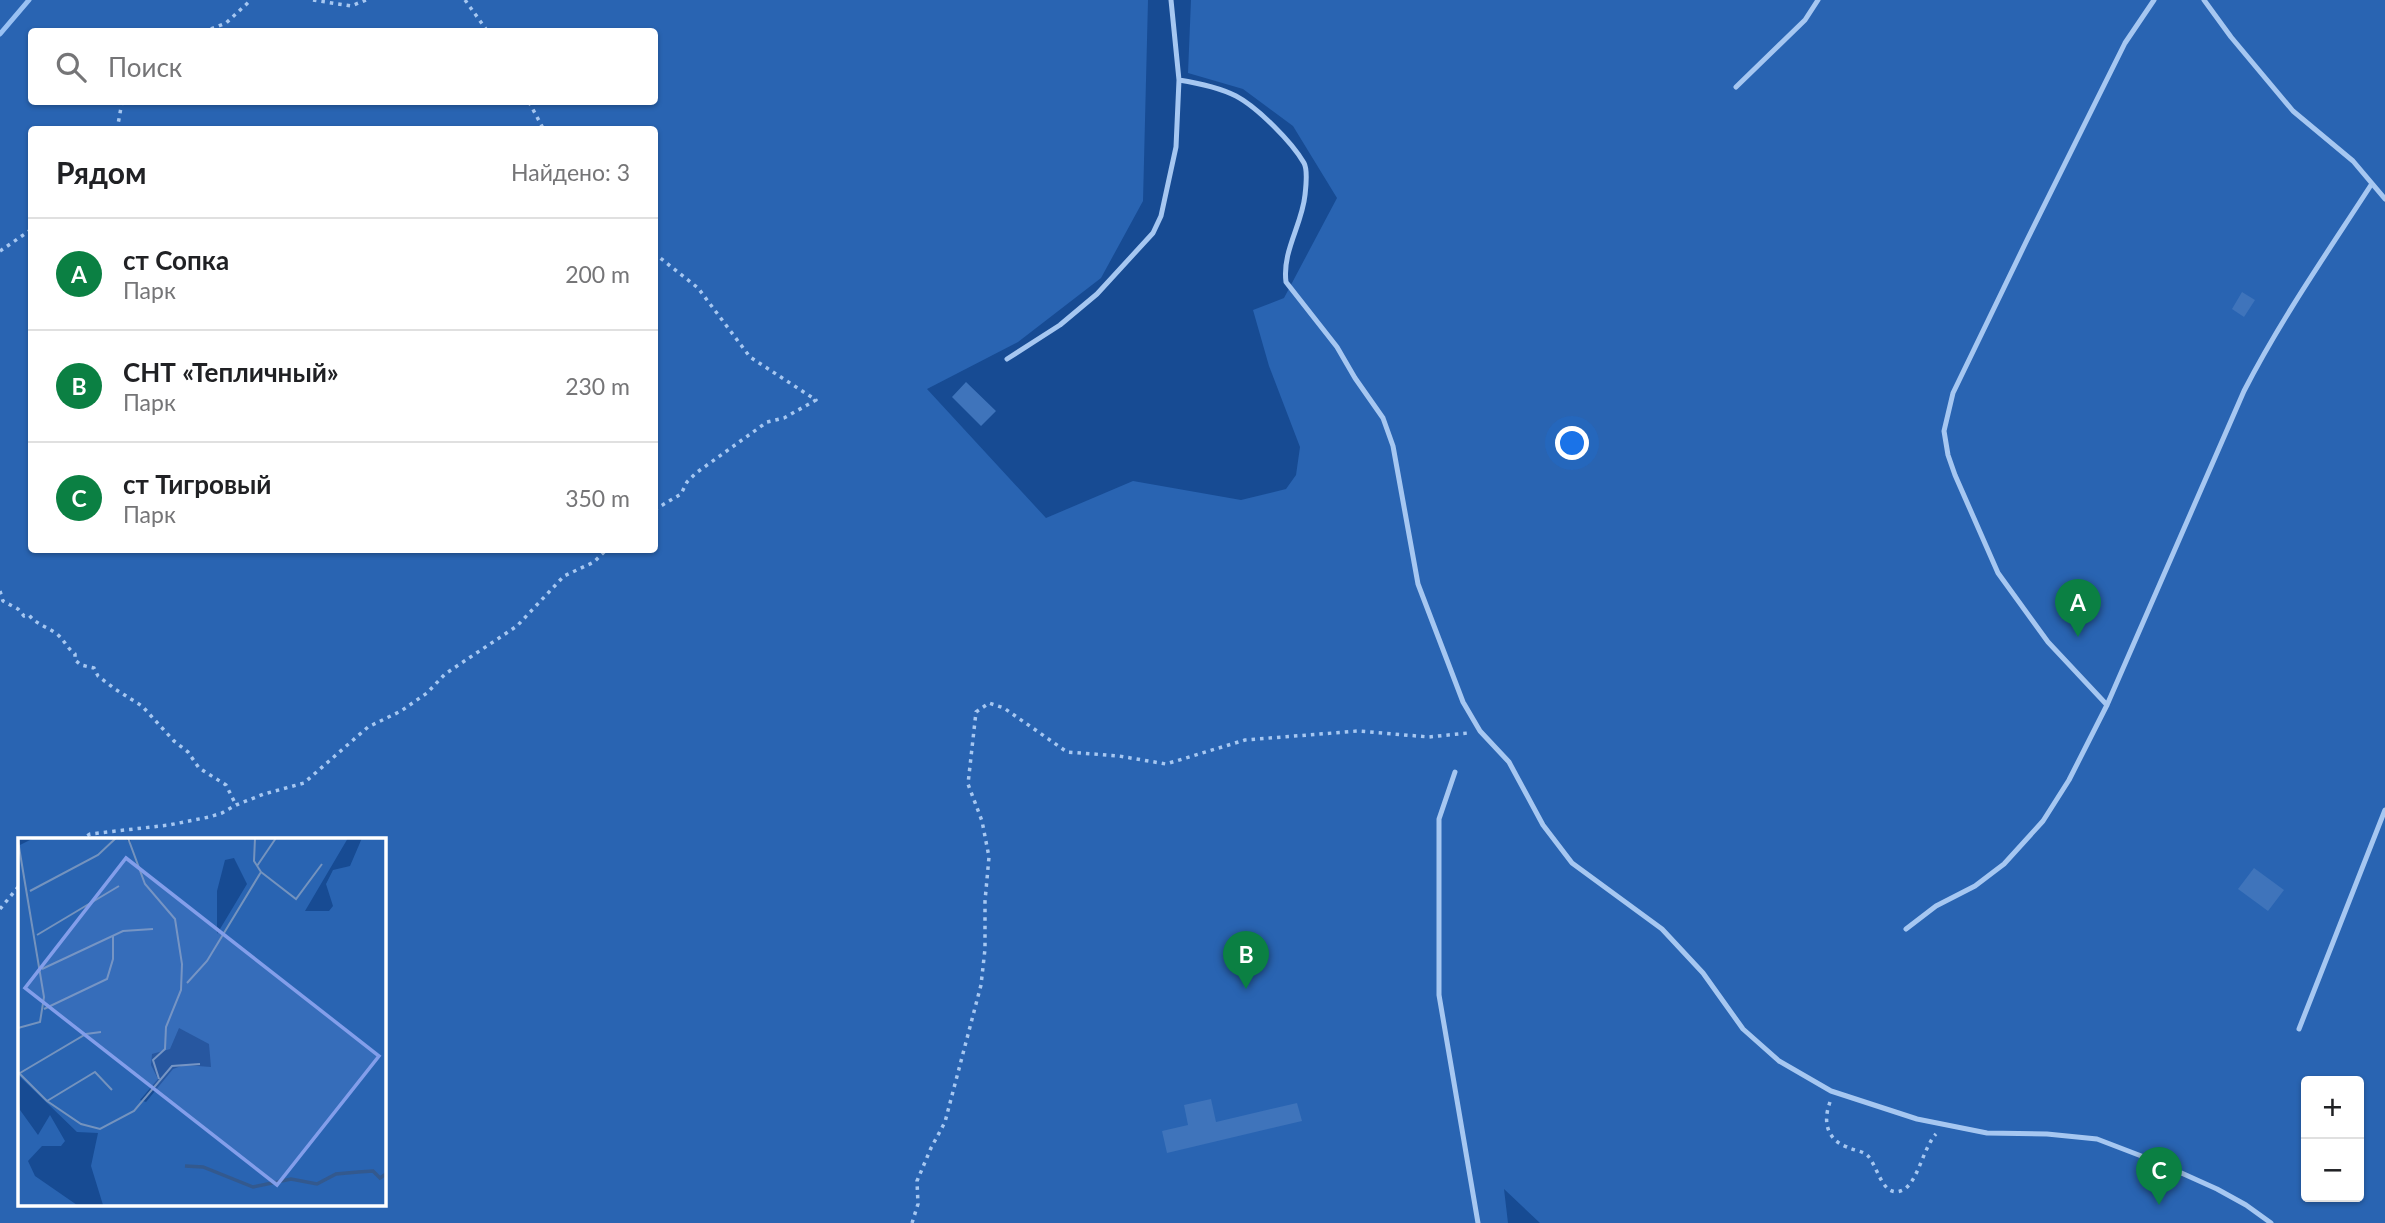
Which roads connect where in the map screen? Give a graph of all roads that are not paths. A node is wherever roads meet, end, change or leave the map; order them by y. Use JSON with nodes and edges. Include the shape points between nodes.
{"nodes":[{"id":1,"x":1171,"y":0,"type":"edge"},
{"id":2,"x":1818,"y":0,"type":"edge"},
{"id":3,"x":2154,"y":0,"type":"edge"},
{"id":4,"x":2204,"y":0,"type":"edge"},
{"id":5,"x":1179,"y":79,"type":"junction"},
{"id":6,"x":1736,"y":87,"type":"dead end"},
{"id":7,"x":2371,"y":185,"type":"junction"},
{"id":8,"x":2385,"y":198,"type":"edge"},
{"id":9,"x":1007,"y":359,"type":"dead end"},
{"id":10,"x":2107,"y":705,"type":"junction"},
{"id":11,"x":1455,"y":772,"type":"dead end"},
{"id":12,"x":2385,"y":810,"type":"edge"},
{"id":13,"x":1906,"y":929,"type":"dead end"},
{"id":14,"x":2299,"y":1029,"type":"dead end"},
{"id":15,"x":1478,"y":1223,"type":"edge"},
{"id":16,"x":2272,"y":1223,"type":"edge"}],
"edges":[{"from":1,"to":5,"type":"lane"},
{"from":2,"to":6,"type":"lane","via":[[1813,12]]},
{"from":3,"to":10,"type":"lane","via":[[2125,43],[2027,240],[1953,393],[1944,430],[1955,475],[1998,573],[2049,642]]},
{"from":4,"to":7,"type":"lane","via":[[2293,111],[2344,153]]},
{"from":5,"to":9,"type":"lane","via":[[1171,171],[1153,233],[1097,294]]},
{"from":5,"to":16,"type":"lane","via":[[1237,96],[1285,139],[1306,165],[1306,196],[1287,252],[1286,282],[1337,347],[1383,418],[1393,446],[1418,584],[1463,702],[1480,731],[1509,762],[1543,825],[1572,863],[1662,929],[1703,973],[1743,1029],[1779,1061],[1831,1091],[1917,1119],[1987,1133],[2097,1139],[2217,1189]]},
{"from":7,"to":8,"type":"lane"},
{"from":7,"to":10,"type":"lane","via":[[2305,285],[2244,391]]},
{"from":10,"to":13,"type":"lane","via":[[2043,821],[2004,864]]},
{"from":11,"to":15,"type":"lane","via":[[1438,819],[1439,995]]},
{"from":12,"to":14,"type":"lane"}]}
